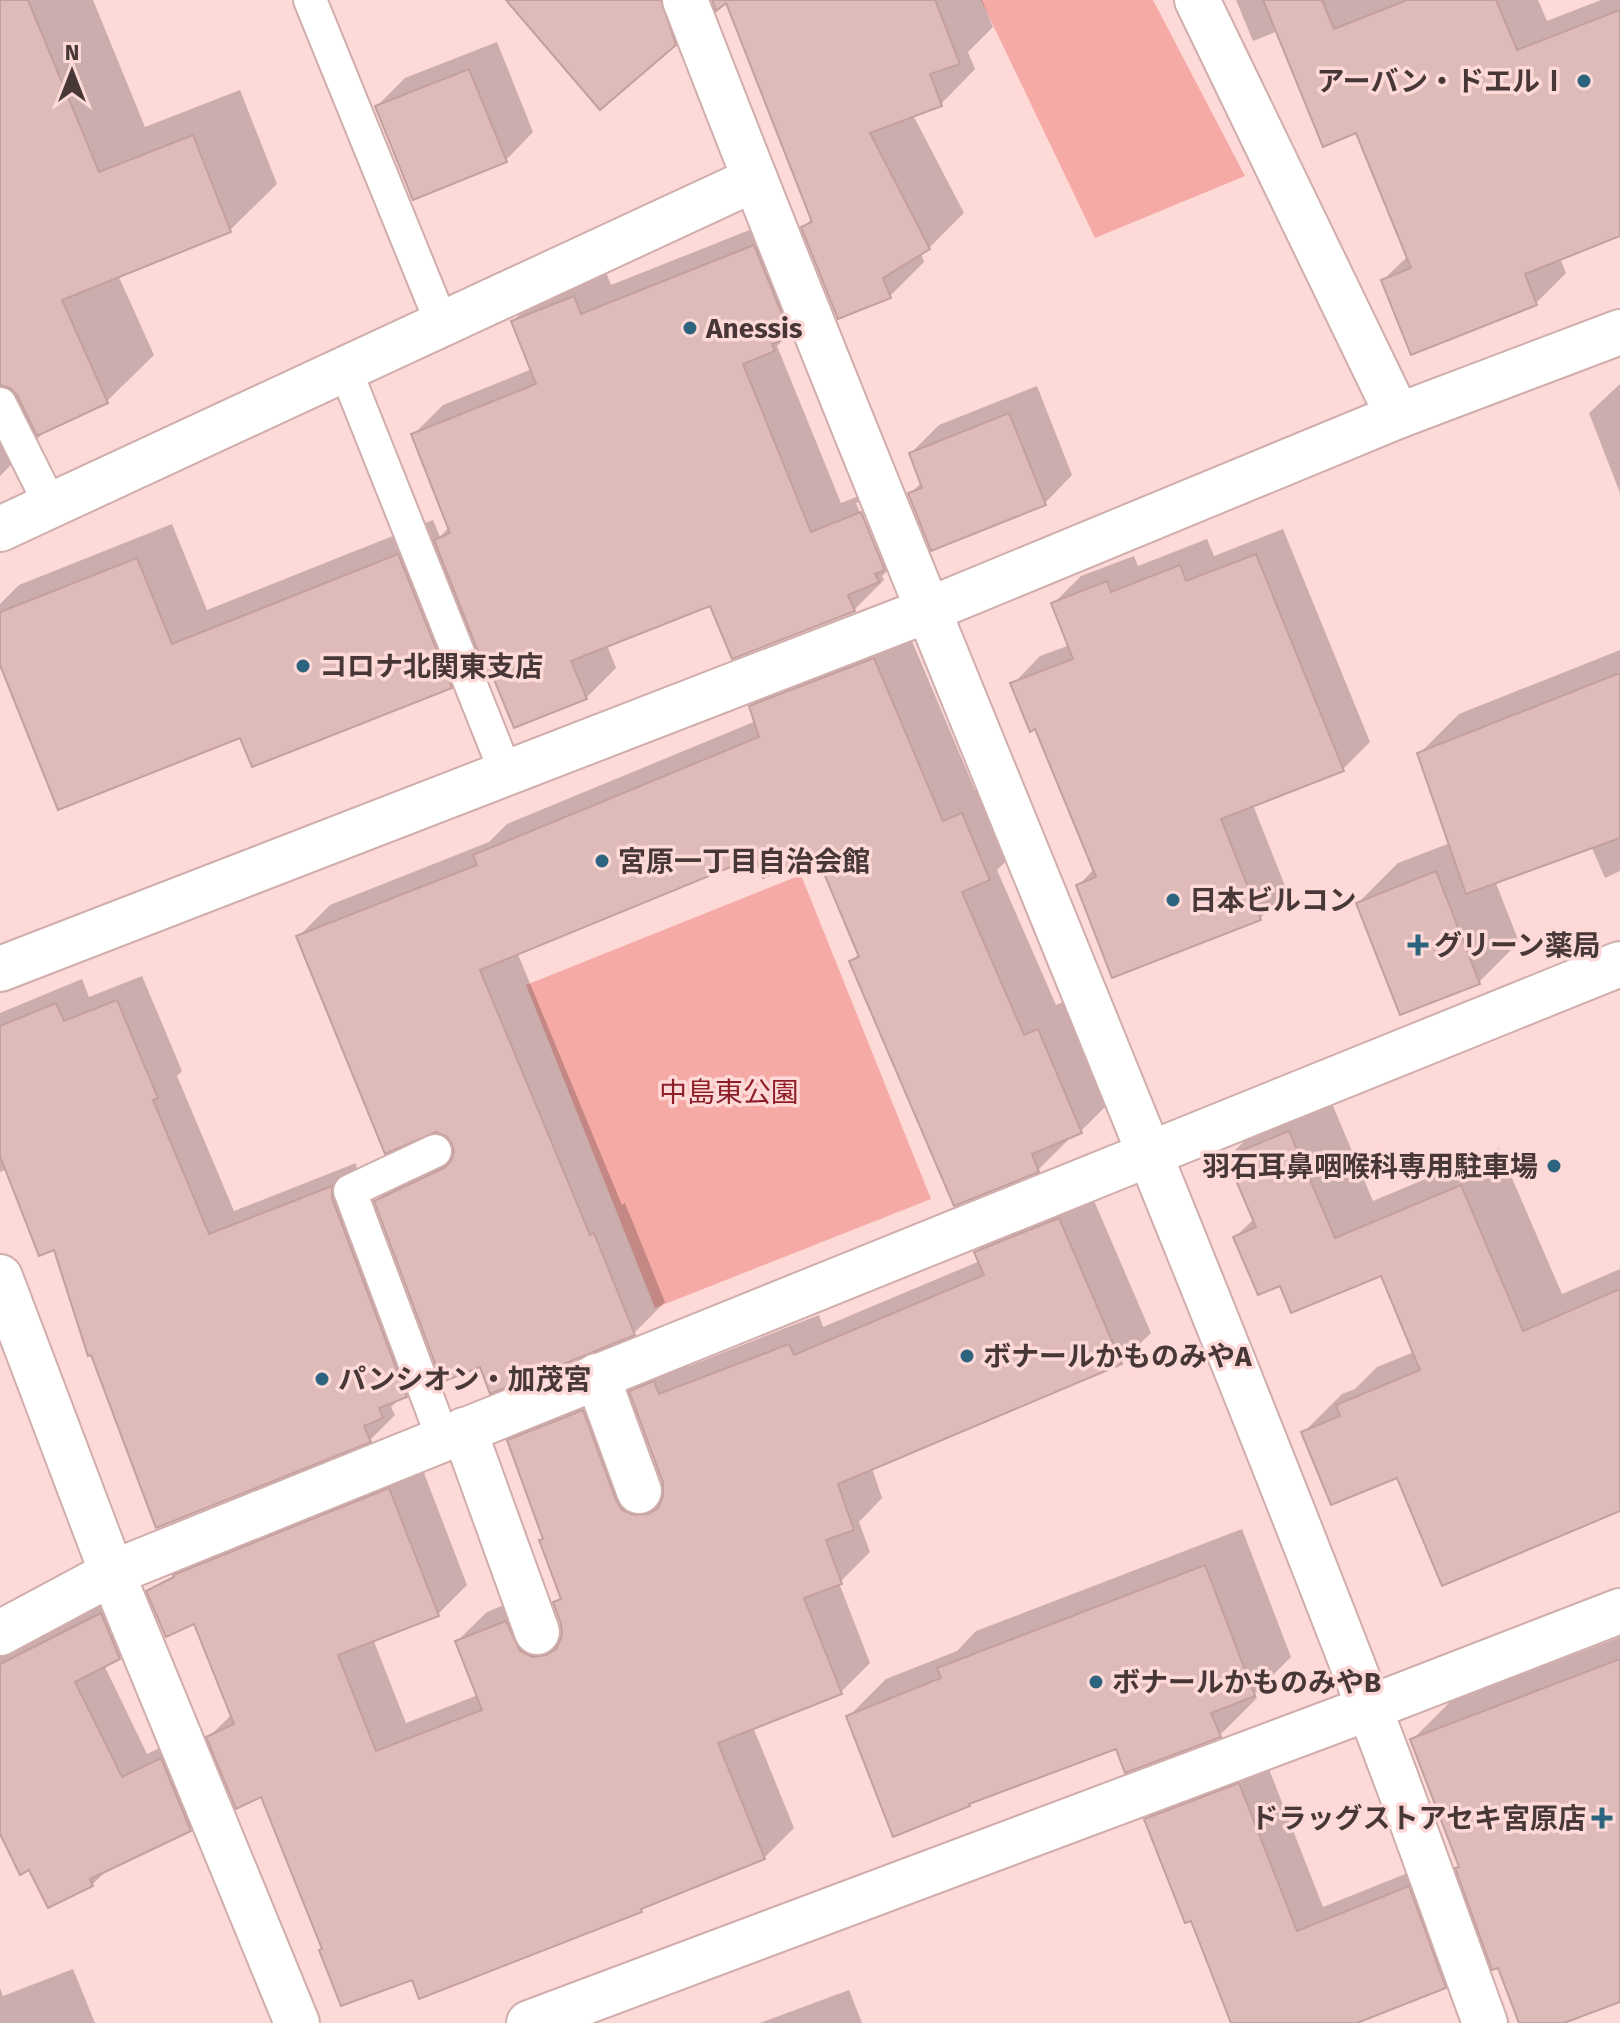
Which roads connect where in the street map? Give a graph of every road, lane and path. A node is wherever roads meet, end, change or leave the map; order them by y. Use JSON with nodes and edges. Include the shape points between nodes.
{"nodes":[{"id":1,"x":310,"y":0,"type":"edge"},
{"id":2,"x":685,"y":0,"type":"edge"},
{"id":3,"x":1197,"y":0,"type":"edge"},
{"id":4,"x":755,"y":179,"type":"junction"},
{"id":5,"x":442,"y":324,"type":"junction"},
{"id":6,"x":1620,"y":332,"type":"edge"},
{"id":7,"x":345,"y":369,"type":"junction"},
{"id":8,"x":0,"y":404,"type":"edge"},
{"id":9,"x":1398,"y":416,"type":"junction"},
{"id":10,"x":51,"y":506,"type":"junction"},
{"id":11,"x":0,"y":529,"type":"edge"},
{"id":12,"x":928,"y":610,"type":"junction"},
{"id":13,"x":506,"y":773,"type":"junction"},
{"id":14,"x":1620,"y":964,"type":"edge"},
{"id":15,"x":0,"y":969,"type":"edge"},
{"id":16,"x":435,"y":1151,"type":"dead end"},
{"id":17,"x":1149,"y":1153,"type":"junction"},
{"id":18,"x":0,"y":1277,"type":"edge"},
{"id":19,"x":597,"y":1376,"type":"junction"},
{"id":20,"x":453,"y":1434,"type":"junction"},
{"id":21,"x":639,"y":1491,"type":"dead end"},
{"id":22,"x":112,"y":1573,"type":"junction"},
{"id":23,"x":1620,"y":1611,"type":"edge"},
{"id":24,"x":537,"y":1632,"type":"dead end"},
{"id":25,"x":0,"y":1633,"type":"edge"},
{"id":26,"x":1369,"y":1708,"type":"junction"},
{"id":27,"x":297,"y":2023,"type":"edge"},
{"id":28,"x":529,"y":2023,"type":"edge"},
{"id":29,"x":1485,"y":2023,"type":"edge"}],
"edges":[{"from":1,"to":5,"type":"lane"},
{"from":2,"to":4,"type":"street"},
{"from":3,"to":9,"type":"street"},
{"from":4,"to":5,"type":"street"},
{"from":4,"to":12,"type":"street"},
{"from":5,"to":7,"type":"street"},
{"from":6,"to":9,"type":"street"},
{"from":7,"to":10,"type":"street"},
{"from":7,"to":13,"type":"lane"},
{"from":8,"to":10,"type":"lane"},
{"from":9,"to":12,"type":"street"},
{"from":10,"to":11,"type":"street"},
{"from":12,"to":13,"type":"street"},
{"from":12,"to":17,"type":"street"},
{"from":13,"to":15,"type":"street"},
{"from":14,"to":17,"type":"street"},
{"from":16,"to":20,"type":"lane","via":[[350,1191]]},
{"from":17,"to":19,"type":"street"},
{"from":17,"to":26,"type":"street"},
{"from":18,"to":22,"type":"street"},
{"from":19,"to":20,"type":"street"},
{"from":19,"to":21,"type":"street"},
{"from":20,"to":22,"type":"street"},
{"from":20,"to":24,"type":"street"},
{"from":22,"to":25,"type":"street"},
{"from":22,"to":27,"type":"street"},
{"from":23,"to":26,"type":"street"},
{"from":26,"to":28,"type":"street"},
{"from":26,"to":29,"type":"street"}]}
